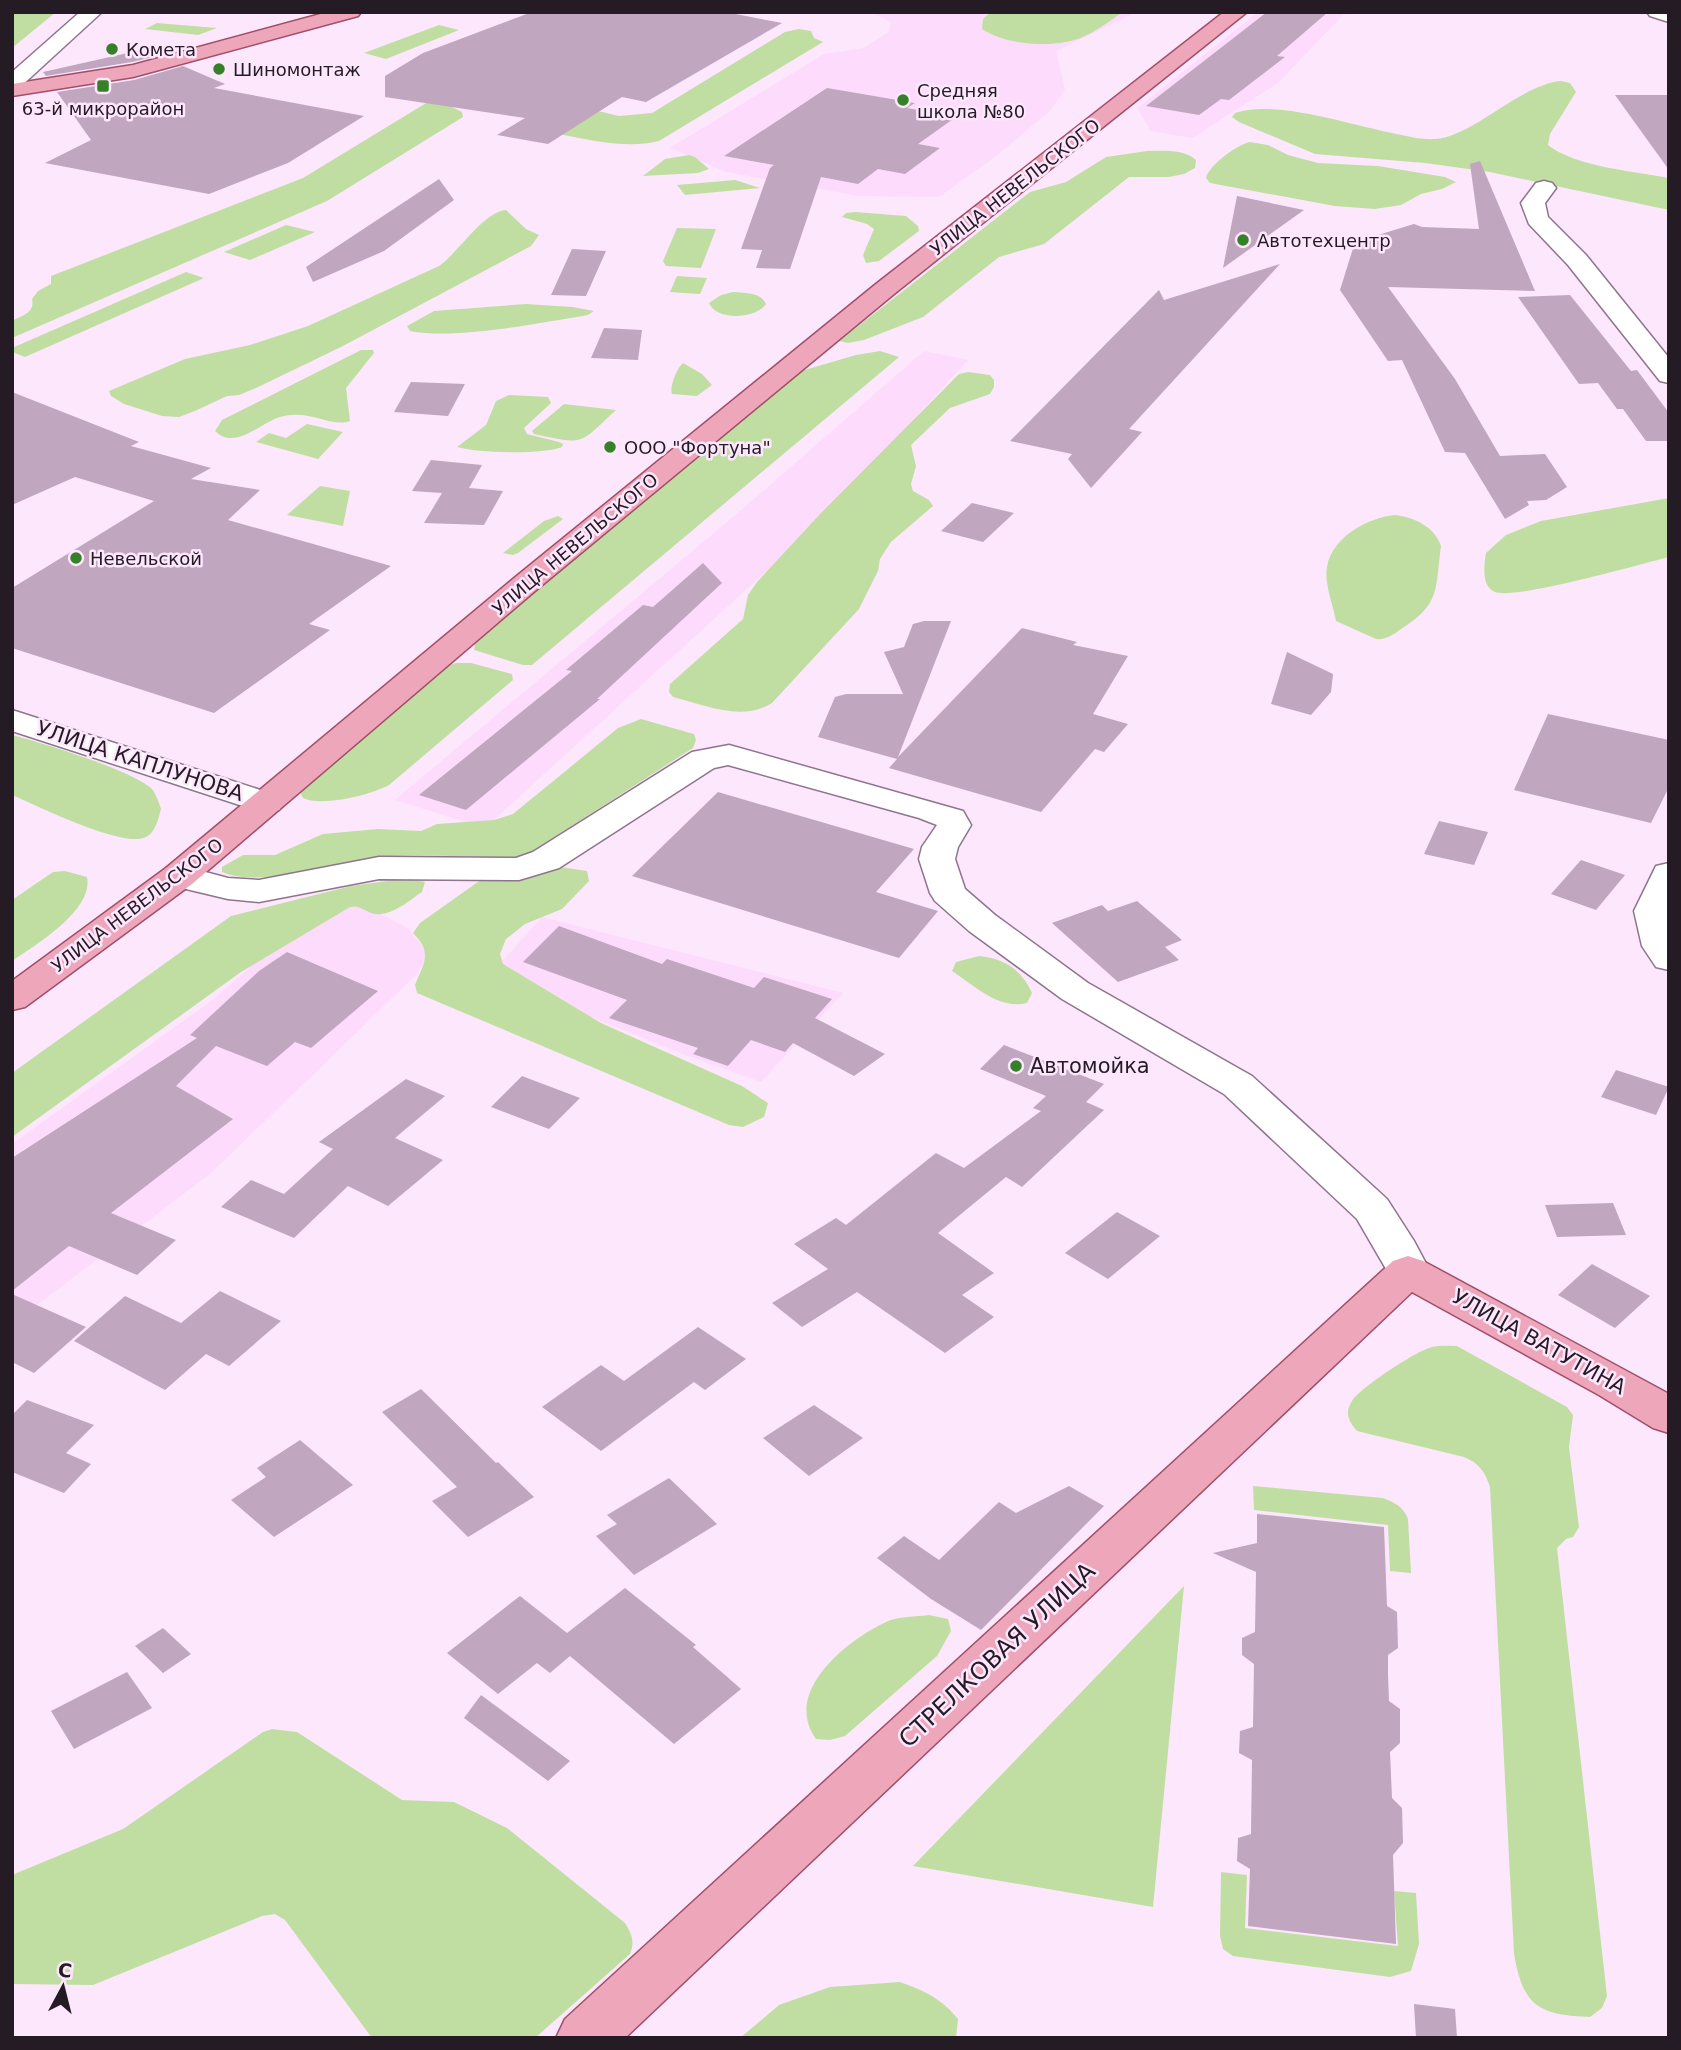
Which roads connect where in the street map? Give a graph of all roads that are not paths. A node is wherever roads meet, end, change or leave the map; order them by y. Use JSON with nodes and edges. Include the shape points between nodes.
{"nodes":[{"id":1,"x":92,"y":12,"type":"edge"},
{"id":2,"x":351,"y":12,"type":"edge"},
{"id":3,"x":1237,"y":12,"type":"edge"},
{"id":4,"x":1657,"y":12,"type":"edge"},
{"id":5,"x":1669,"y":16,"type":"edge"},
{"id":6,"x":12,"y":84,"type":"edge"},
{"id":7,"x":12,"y":90,"type":"edge"},
{"id":8,"x":1544,"y":188,"type":"dead end"},
{"id":9,"x":1669,"y":375,"type":"edge"},
{"id":10,"x":12,"y":720,"type":"edge"},
{"id":11,"x":267,"y":803,"type":"junction"},
{"id":12,"x":1669,"y":874,"type":"edge"},
{"id":13,"x":179,"y":876,"type":"junction"},
{"id":14,"x":1669,"y":959,"type":"edge"},
{"id":15,"x":12,"y":999,"type":"edge"},
{"id":16,"x":1408,"y":1271,"type":"junction"},
{"id":17,"x":1669,"y":1416,"type":"edge"},
{"id":18,"x":604,"y":2030,"type":"edge"}],
"edges":[{"from":1,"to":6,"type":"street"},
{"from":2,"to":7,"type":"main road","via":[[145,68]]},
{"from":3,"to":11,"type":"main road","name":"УЛИЦА НЕВЕЛЬСКОГО","via":[[876,296]]},
{"from":4,"to":5,"type":"street"},
{"from":8,"to":9,"type":"street","via":[[1533,203],[1537,219],[1577,260]]},
{"from":10,"to":11,"type":"street","name":"УЛИЦА КАПЛУНОВА"},
{"from":11,"to":13,"type":"main road","name":"УЛИЦА НЕВЕЛЬСКОГО"},
{"from":12,"to":14,"type":"street","via":[[1652,911]]},
{"from":13,"to":15,"type":"main road","name":"УЛИЦА НЕВЕЛЬСКОГО"},
{"from":13,"to":16,"type":"street","via":[[214,887],[259,891],[379,868],[519,869],[546,860],[704,759],[729,755],[941,814],[954,825],[937,859],[948,893],[1075,991],[1238,1085],[1372,1209]]},
{"from":16,"to":17,"type":"main road","name":"УЛИЦА ВАТУТИНА"},
{"from":16,"to":18,"type":"main road","name":"СТРЕЛКОВАЯ УЛИЦА"}]}
